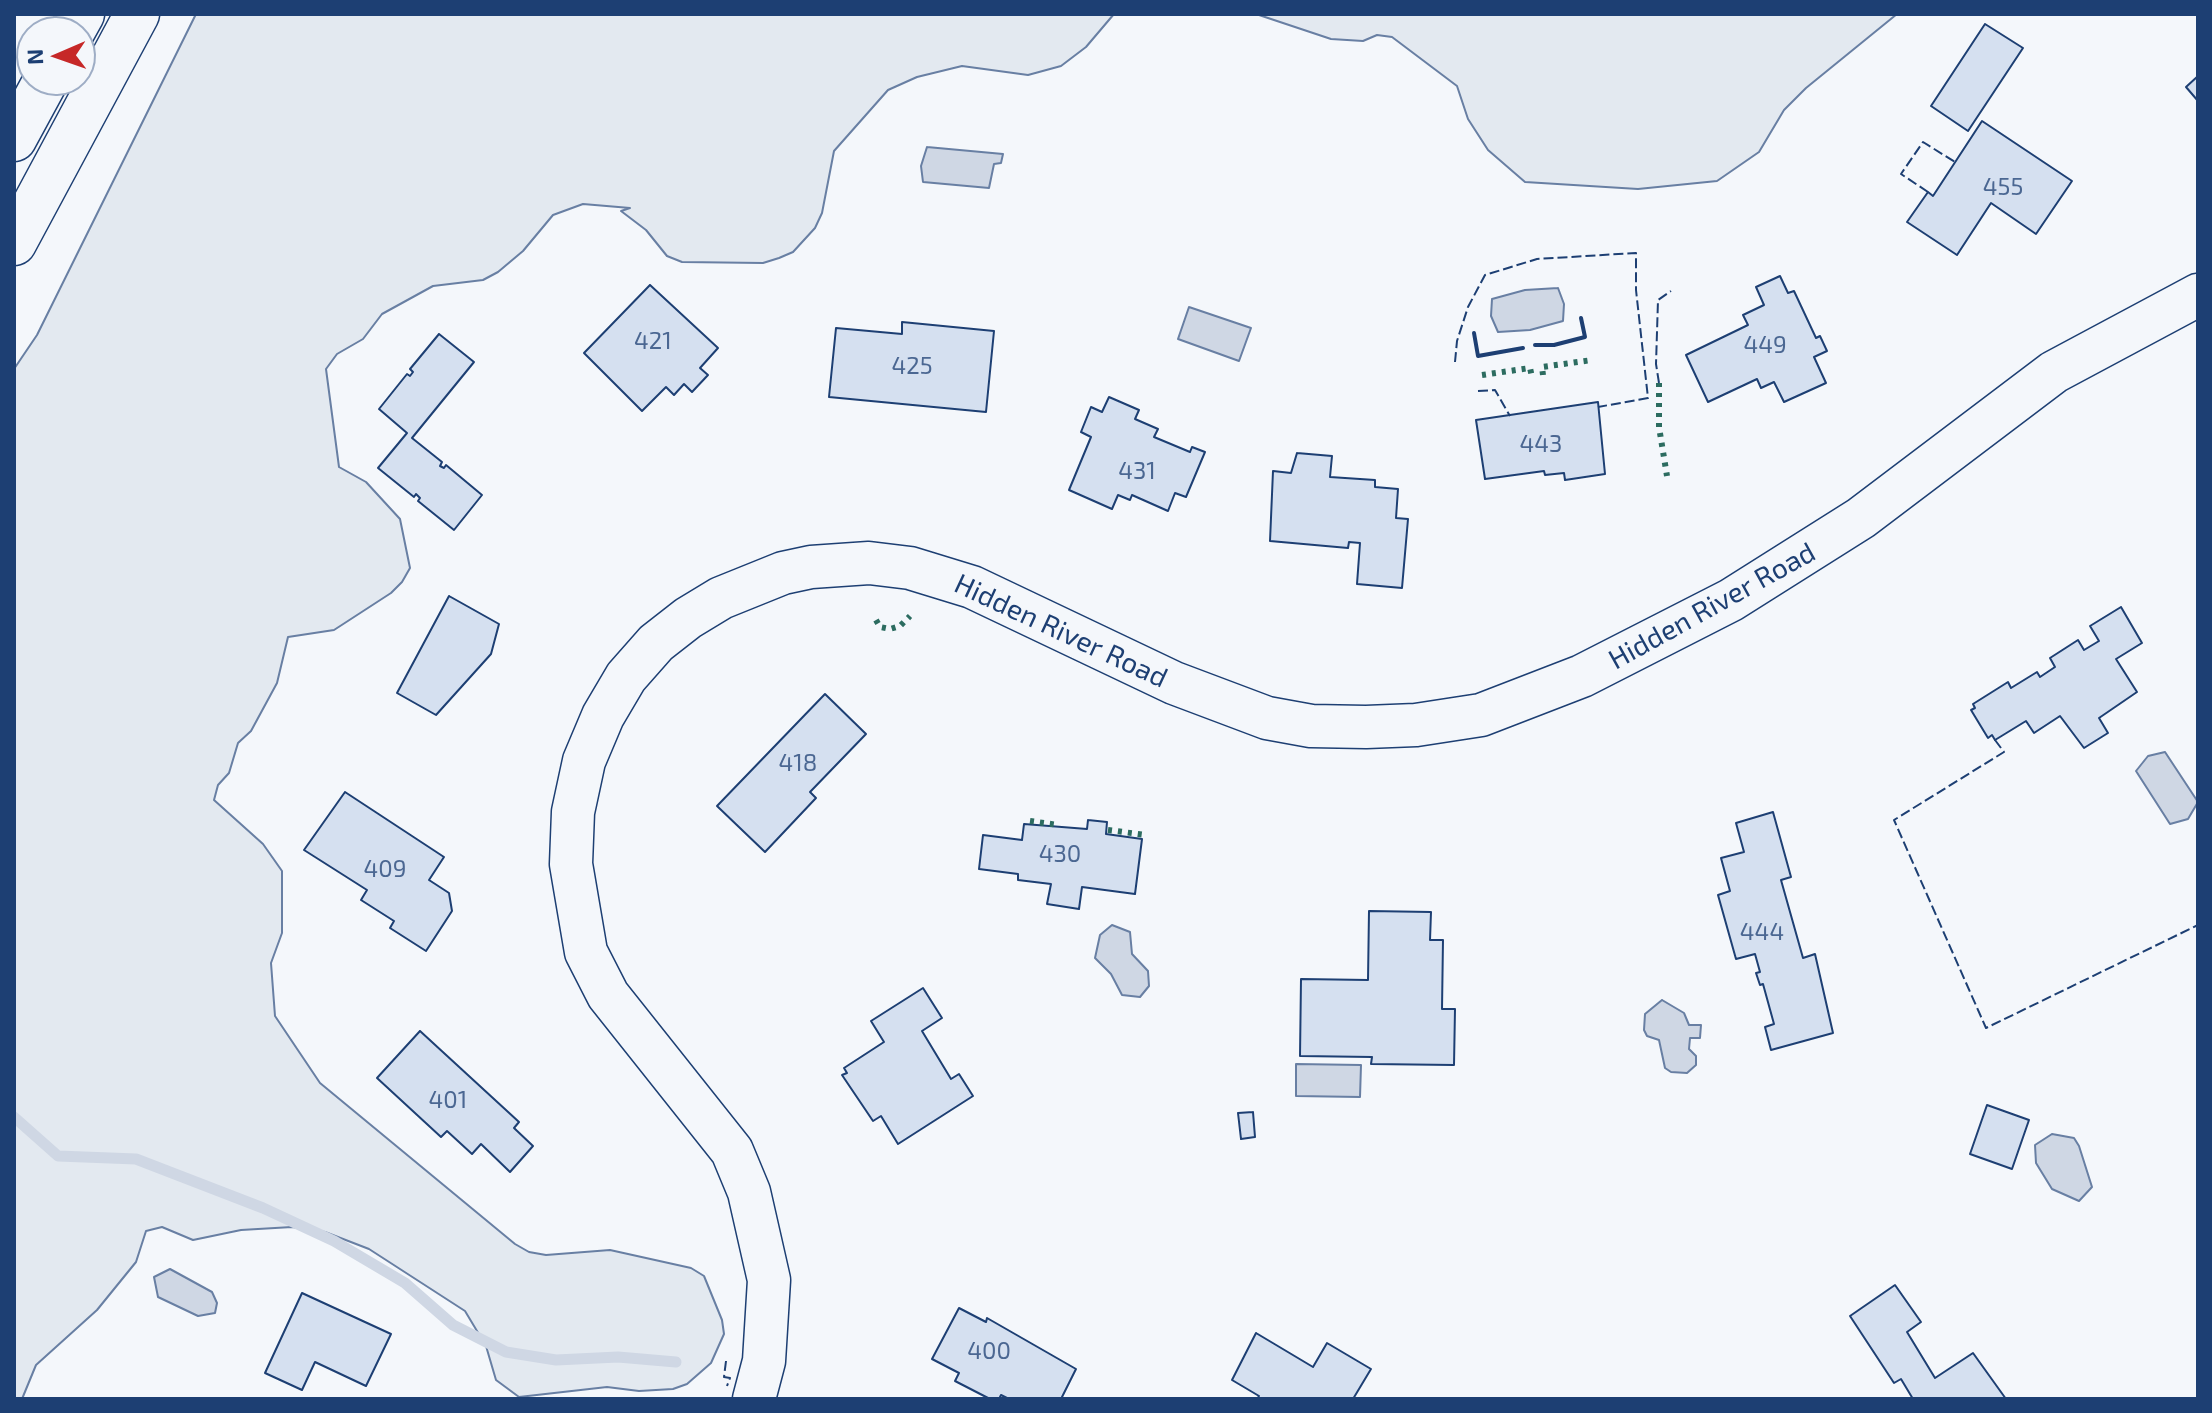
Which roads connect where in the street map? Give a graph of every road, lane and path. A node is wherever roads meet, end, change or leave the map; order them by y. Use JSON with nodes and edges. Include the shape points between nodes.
{"nodes":[{"id":1,"x":137,"y":14,"type":"edge"},
{"id":2,"x":37,"y":96,"type":"edge"},
{"id":3,"x":14,"y":139,"type":"edge"},
{"id":4,"x":14,"y":243,"type":"edge"},
{"id":5,"x":2198,"y":295,"type":"edge"},
{"id":6,"x":754,"y":1399,"type":"edge"}],
"edges":[{"from":1,"to":4,"type":"highway"},
{"from":2,"to":3,"type":"highway"},
{"from":5,"to":6,"type":"street","name":"Hidden River Road","via":[[2054,372],[1861,518],[1731,600],[1582,676],[1481,715],[1366,727],[1267,718],[1174,683],[972,587],[910,568],[869,563],[783,573],[688,618],[626,677],[603,716],[584,761],[573,812],[571,864],[586,952],[608,995],[717,1130],[749,1192],[769,1280],[764,1361]]}]}
